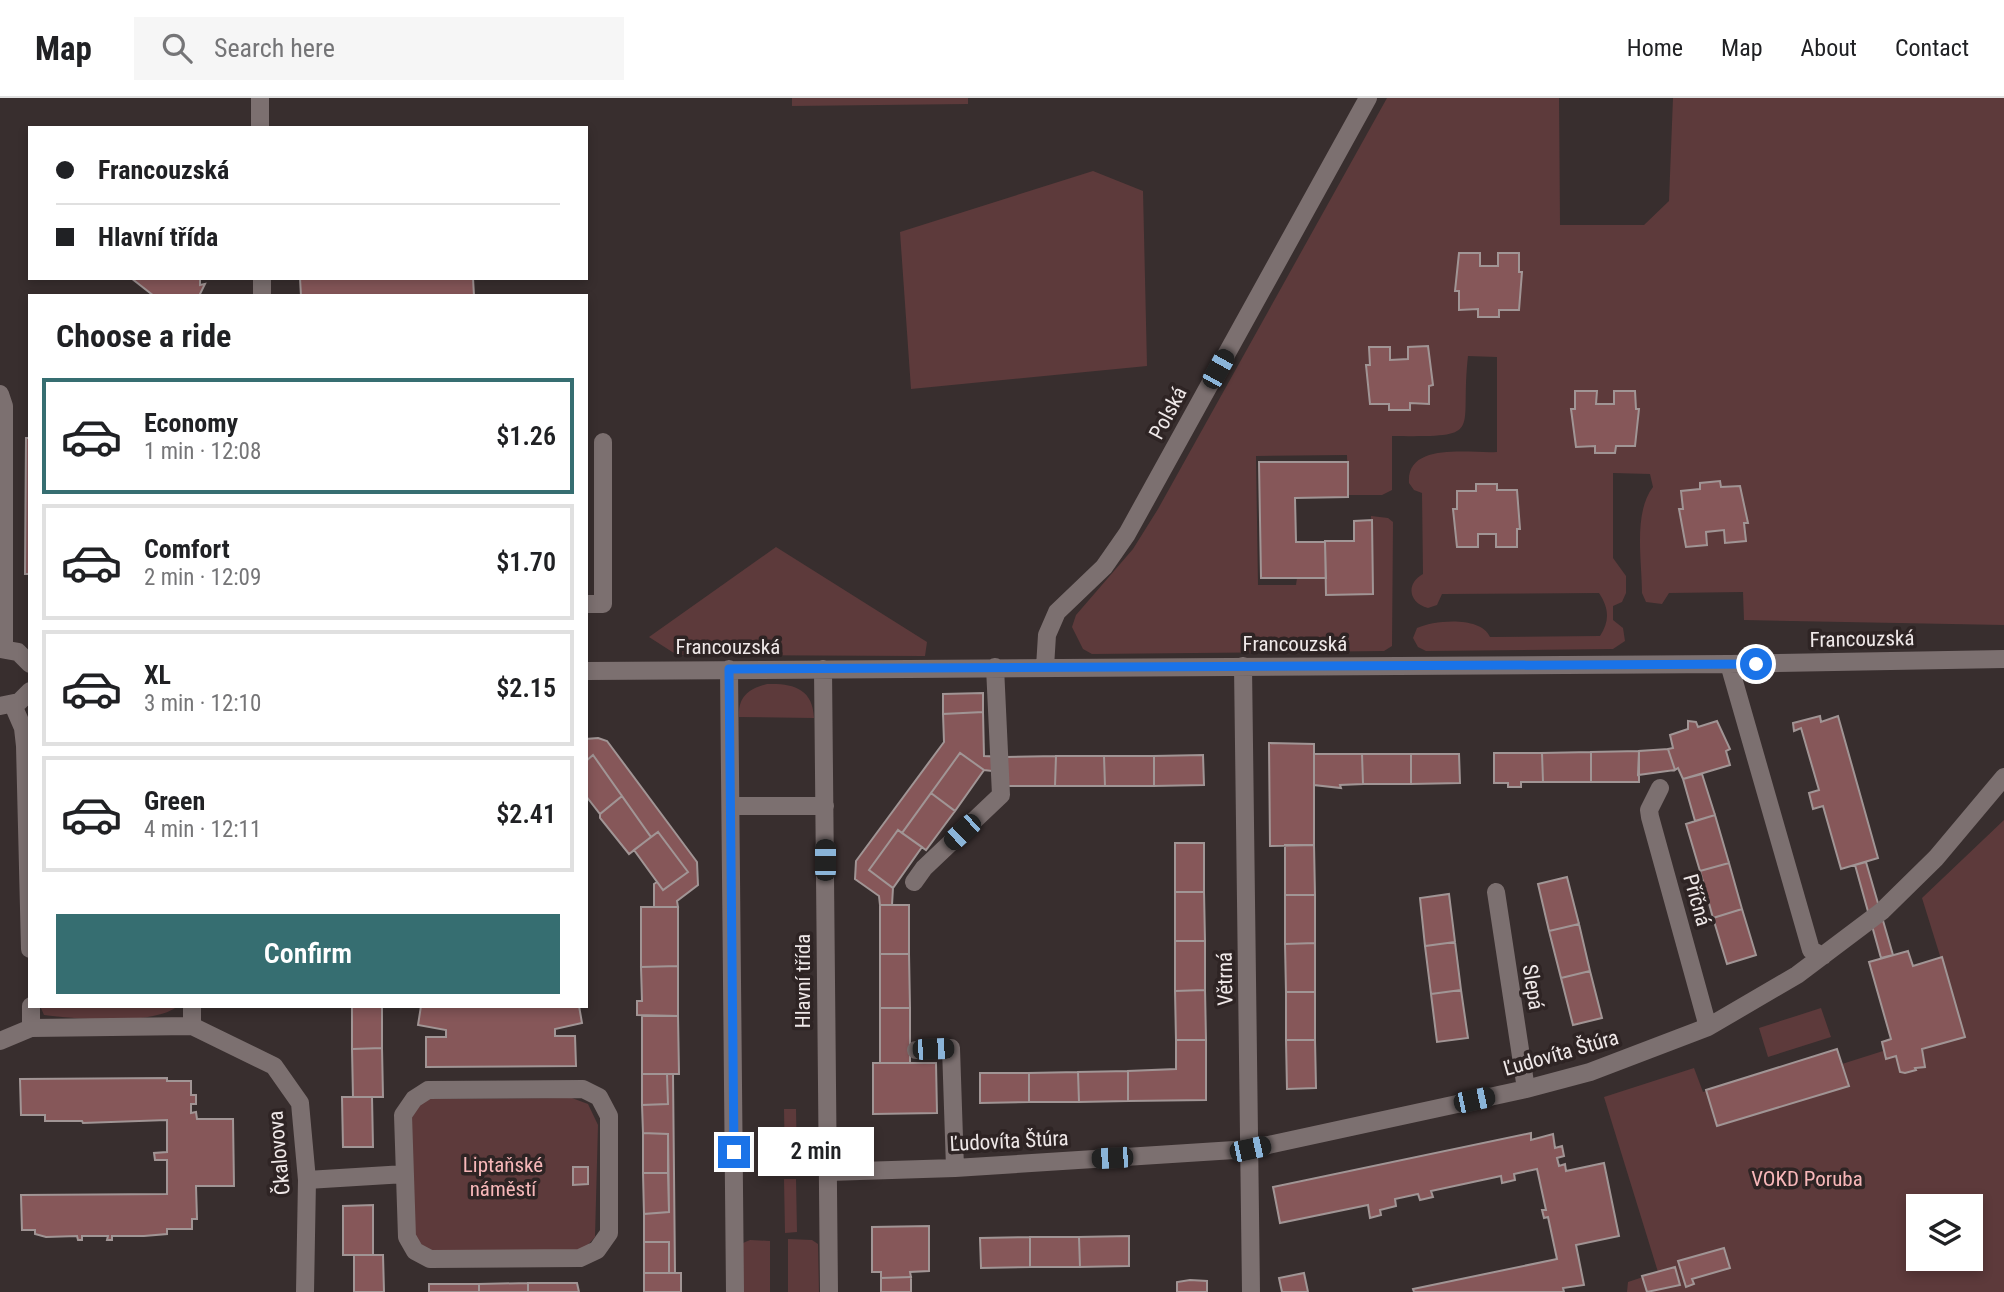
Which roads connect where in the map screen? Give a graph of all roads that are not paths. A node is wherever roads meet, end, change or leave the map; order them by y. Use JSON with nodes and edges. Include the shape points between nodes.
{"nodes":[{"id":1,"x":260,"y":98,"type":"edge"},
{"id":2,"x":1368,"y":98,"type":"edge"},
{"id":3,"x":260,"y":126,"type":"edge"},
{"id":4,"x":0,"y":394,"type":"edge"},
{"id":5,"x":603,"y":442,"type":"dead end"},
{"id":6,"x":588,"y":604,"type":"edge"},
{"id":7,"x":2,"y":649,"type":"edge"},
{"id":8,"x":2004,"y":659,"type":"edge"},
{"id":9,"x":28,"y":662,"type":"edge"},
{"id":10,"x":1729,"y":664,"type":"junction"},
{"id":11,"x":1243,"y":666,"type":"junction"},
{"id":12,"x":995,"y":667,"type":"junction"},
{"id":13,"x":1045,"y":667,"type":"junction"},
{"id":14,"x":729,"y":669,"type":"junction"},
{"id":15,"x":823,"y":669,"type":"junction"},
{"id":16,"x":588,"y":671,"type":"edge"},
{"id":17,"x":28,"y":692,"type":"edge"},
{"id":18,"x":6,"y":706,"type":"edge"},
{"id":19,"x":2004,"y":777,"type":"edge"},
{"id":20,"x":1660,"y":788,"type":"dead end"},
{"id":21,"x":730,"y":806,"type":"junction"},
{"id":22,"x":825,"y":806,"type":"junction"},
{"id":23,"x":28,"y":868,"type":"edge"},
{"id":24,"x":914,"y":882,"type":"dead end"},
{"id":25,"x":1496,"y":892,"type":"dead end"},
{"id":26,"x":1823,"y":956,"type":"junction"},
{"id":27,"x":31,"y":1008,"type":"edge"},
{"id":28,"x":192,"y":1008,"type":"edge"},
{"id":29,"x":192,"y":1026,"type":"junction"},
{"id":30,"x":1708,"y":1027,"type":"junction"},
{"id":31,"x":31,"y":1028,"type":"junction"},
{"id":32,"x":0,"y":1041,"type":"edge"},
{"id":33,"x":916,"y":1049,"type":"dead end"},
{"id":34,"x":1526,"y":1089,"type":"junction"},
{"id":35,"x":1250,"y":1149,"type":"junction"},
{"id":36,"x":955,"y":1168,"type":"junction"},
{"id":37,"x":828,"y":1172,"type":"junction"},
{"id":38,"x":405,"y":1174,"type":"junction"},
{"id":39,"x":307,"y":1180,"type":"junction"},
{"id":40,"x":305,"y":1292,"type":"edge"},
{"id":41,"x":735,"y":1292,"type":"edge"},
{"id":42,"x":829,"y":1292,"type":"edge"},
{"id":43,"x":1251,"y":1292,"type":"edge"}],
"edges":[{"from":1,"to":3,"type":"street"},
{"from":2,"to":13,"type":"street","name":"Polská","via":[[1127,534],[1104,567],[1057,612],[1051,623]]},
{"from":4,"to":7,"type":"street","via":[[4,406]]},
{"from":5,"to":6,"type":"street","via":[[603,604]]},
{"from":7,"to":9,"type":"street","via":[[18,652]]},
{"from":8,"to":10,"type":"street","name":"Francouzská"},
{"from":10,"to":11,"type":"street","name":"Francouzská"},
{"from":10,"to":26,"type":"street","via":[[1811,950]]},
{"from":11,"to":13,"type":"street","name":"Francouzská"},
{"from":11,"to":35,"type":"street","name":"Větrná"},
{"from":12,"to":13,"type":"street","name":"Francouzská"},
{"from":12,"to":15,"type":"street","name":"Francouzská"},
{"from":12,"to":24,"type":"street","via":[[1001,795]]},
{"from":14,"to":15,"type":"street","name":"Francouzská"},
{"from":14,"to":16,"type":"street","name":"Francouzská"},
{"from":14,"to":21,"type":"street"},
{"from":15,"to":22,"type":"street","name":"Hlavní třída"},
{"from":17,"to":18,"type":"street"},
{"from":18,"to":23,"type":"street","via":[[23,728]]},
{"from":19,"to":26,"type":"street","name":"Ľudovíta Štúra","via":[[1936,858],[1882,911]]},
{"from":20,"to":30,"type":"street","name":"Příčná","via":[[1650,817]]},
{"from":21,"to":22,"type":"street"},
{"from":21,"to":41,"type":"street"},
{"from":22,"to":37,"type":"street","name":"Hlavní třída"},
{"from":25,"to":34,"type":"street","name":"Slepá"},
{"from":26,"to":30,"type":"street","name":"Ľudovíta Štúra","via":[[1757,1001]]},
{"from":27,"to":31,"type":"street"},
{"from":28,"to":29,"type":"street"},
{"from":29,"to":31,"type":"street"},
{"from":29,"to":39,"type":"street","name":"Čkalovova","via":[[274,1066],[300,1104]]},
{"from":30,"to":34,"type":"street","name":"Ľudovíta Štúra","via":[[1590,1072]]},
{"from":31,"to":32,"type":"street"},
{"from":33,"to":36,"type":"street","via":[[951,1048]]},
{"from":34,"to":35,"type":"street","name":"Ľudovíta Štúra"},
{"from":35,"to":36,"type":"street","name":"Ľudovíta Štúra"},
{"from":35,"to":43,"type":"street","name":"Větrná"},
{"from":36,"to":37,"type":"street","name":"Ľudovíta Štúra"},
{"from":37,"to":42,"type":"street","name":"Hlavní třída"},
{"from":38,"to":38,"type":"street","via":[[407,1237],[415,1251],[430,1259],[580,1258],[597,1250],[609,1233],[609,1116],[599,1097],[583,1089],[429,1090],[414,1099],[403,1115]]},
{"from":38,"to":39,"type":"street"},
{"from":39,"to":40,"type":"street","name":"Čkalovova"}]}
